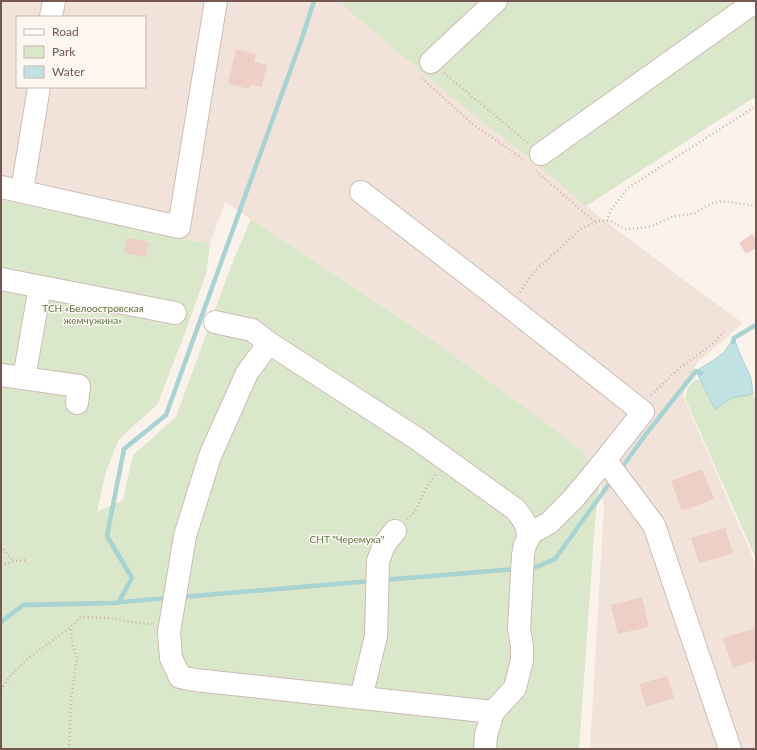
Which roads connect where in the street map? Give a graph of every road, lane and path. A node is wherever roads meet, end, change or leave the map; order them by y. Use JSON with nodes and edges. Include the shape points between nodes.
{"nodes":[{"id":1,"x":54,"y":1,"type":"edge"},
{"id":2,"x":216,"y":1,"type":"edge"},
{"id":3,"x":496,"y":1,"type":"edge"},
{"id":4,"x":756,"y":1,"type":"edge"},
{"id":5,"x":51,"y":16,"type":"edge"},
{"id":6,"x":426,"y":70,"type":"junction"},
{"id":7,"x":39,"y":88,"type":"edge"},
{"id":8,"x":756,"y":106,"type":"edge"},
{"id":9,"x":533,"y":161,"type":"junction"},
{"id":10,"x":1,"y":187,"type":"edge"},
{"id":11,"x":22,"y":191,"type":"junction"},
{"id":12,"x":361,"y":192,"type":"dead end"},
{"id":13,"x":756,"y":206,"type":"edge"},
{"id":14,"x":607,"y":221,"type":"junction"},
{"id":15,"x":595,"y":222,"type":"junction"},
{"id":16,"x":1,"y":279,"type":"edge"},
{"id":17,"x":40,"y":287,"type":"junction"},
{"id":18,"x":506,"y":304,"type":"junction"},
{"id":19,"x":175,"y":313,"type":"dead end"},
{"id":20,"x":215,"y":322,"type":"dead end"},
{"id":21,"x":725,"y":330,"type":"dead end"},
{"id":22,"x":269,"y":343,"type":"junction"},
{"id":23,"x":1,"y":375,"type":"edge"},
{"id":24,"x":24,"y":378,"type":"junction"},
{"id":25,"x":76,"y":403,"type":"dead end"},
{"id":26,"x":636,"y":407,"type":"junction"},
{"id":27,"x":449,"y":462,"type":"junction"},
{"id":28,"x":608,"y":465,"type":"dead end"},
{"id":29,"x":395,"y":531,"type":"joint"},
{"id":30,"x":528,"y":539,"type":"junction"},
{"id":31,"x":1,"y":546,"type":"edge"},
{"id":32,"x":26,"y":560,"type":"dead end"},
{"id":33,"x":13,"y":561,"type":"junction"},
{"id":34,"x":1,"y":566,"type":"edge"},
{"id":35,"x":71,"y":628,"type":"junction"},
{"id":36,"x":169,"y":632,"type":"junction"},
{"id":37,"x":1,"y":690,"type":"edge"},
{"id":38,"x":361,"y":698,"type":"junction"},
{"id":39,"x":493,"y":712,"type":"junction"},
{"id":40,"x":69,"y":749,"type":"edge"},
{"id":41,"x":485,"y":749,"type":"edge"},
{"id":42,"x":730,"y":749,"type":"edge"}],
"edges":[{"from":1,"to":5,"type":"street"},
{"from":2,"to":11,"type":"street","via":[[179,227]]},
{"from":3,"to":6,"type":"street"},
{"from":4,"to":9,"type":"street"},
{"from":6,"to":9,"type":"path"},
{"from":6,"to":9,"type":"path","via":[[470,122]]},
{"from":7,"to":11,"type":"street"},
{"from":8,"to":14,"type":"path","via":[[628,188],[611,210]]},
{"from":9,"to":15,"type":"path"},
{"from":10,"to":11,"type":"street"},
{"from":12,"to":18,"type":"street"},
{"from":13,"to":14,"type":"path","via":[[722,201],[710,204],[695,213],[672,217],[641,228],[626,229],[610,220]]},
{"from":14,"to":15,"type":"path"},
{"from":15,"to":18,"type":"path","via":[[581,229],[533,272],[521,291]]},
{"from":16,"to":17,"type":"street"},
{"from":17,"to":19,"type":"street"},
{"from":17,"to":24,"type":"street"},
{"from":18,"to":26,"type":"street"},
{"from":20,"to":22,"type":"street","via":[[252,330]]},
{"from":21,"to":26,"type":"path","via":[[715,342],[680,368]]},
{"from":22,"to":27,"type":"street"},
{"from":22,"to":36,"type":"street","via":[[247,373],[210,456],[185,536]]},
{"from":23,"to":24,"type":"street"},
{"from":24,"to":25,"type":"street","via":[[79,386]]},
{"from":26,"to":30,"type":"street","via":[[643,412],[606,459],[573,499],[549,523],[531,533]]},
{"from":27,"to":29,"type":"path","via":[[431,480],[414,513]]},
{"from":27,"to":30,"type":"street","via":[[515,510],[524,520]]},
{"from":28,"to":42,"type":"street","via":[[654,525]]},
{"from":29,"to":38,"type":"street","via":[[384,544],[378,561],[376,636]]},
{"from":30,"to":39,"type":"street","via":[[523,556],[519,629],[522,660],[515,688]]},
{"from":31,"to":33,"type":"path"},
{"from":32,"to":33,"type":"path"},
{"from":33,"to":34,"type":"path"},
{"from":35,"to":36,"type":"path","via":[[81,617],[110,618],[157,625]]},
{"from":35,"to":37,"type":"path","via":[[26,660],[10,676]]},
{"from":35,"to":40,"type":"path","via":[[72,644],[77,656],[71,701]]},
{"from":36,"to":38,"type":"street","via":[[171,658],[180,677]]},
{"from":38,"to":39,"type":"street"},
{"from":39,"to":41,"type":"street"}]}
